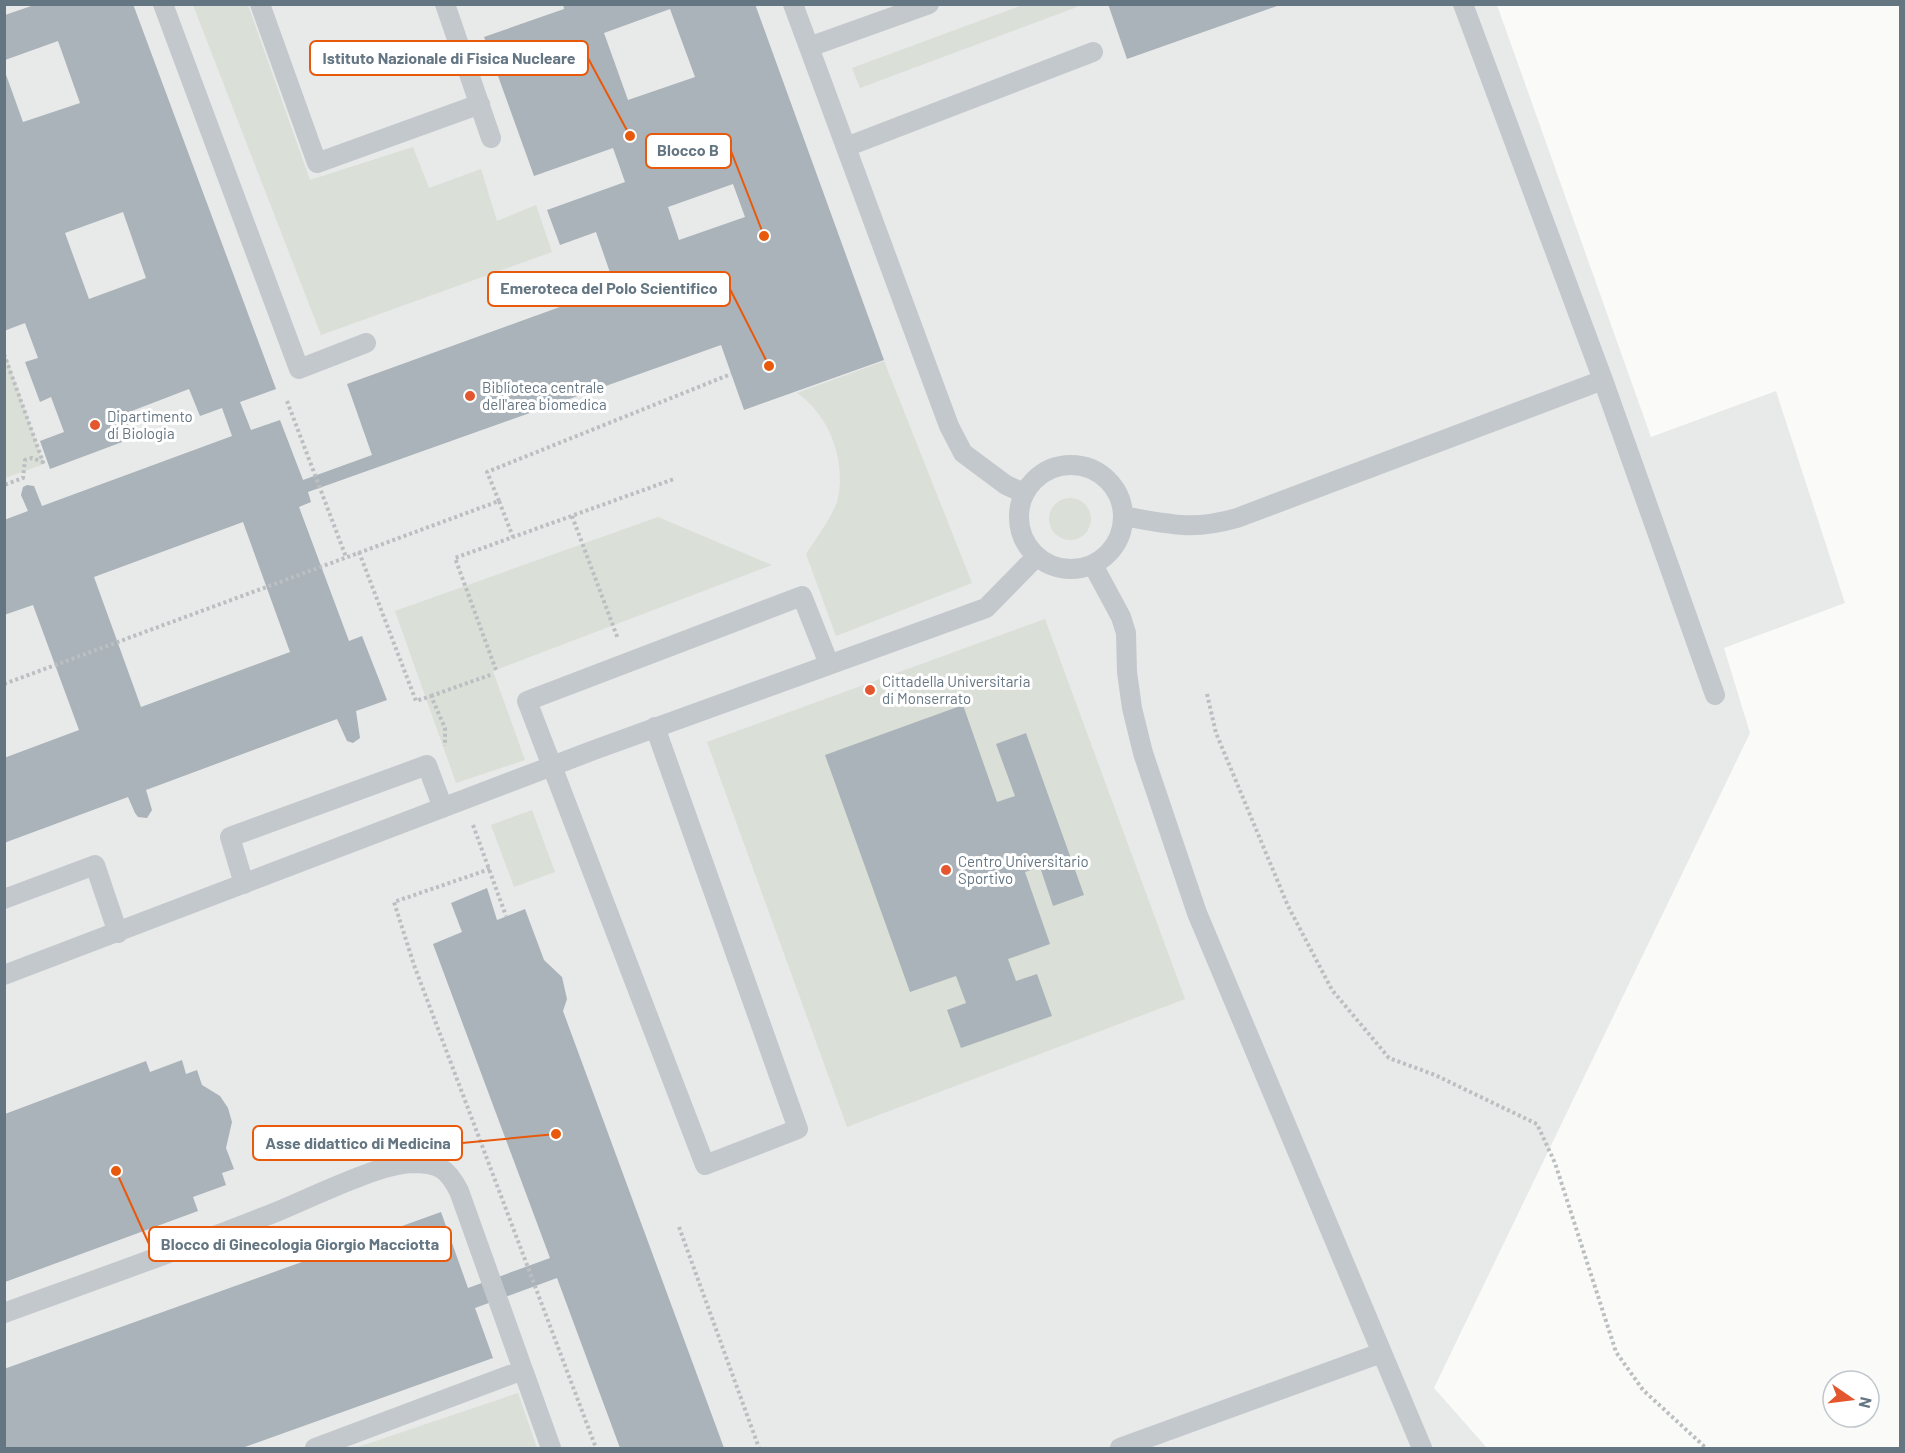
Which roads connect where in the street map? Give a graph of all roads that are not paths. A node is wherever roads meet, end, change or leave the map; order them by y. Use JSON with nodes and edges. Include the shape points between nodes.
{"nodes":[{"id":1,"x":163,"y":4,"type":"edge"},
{"id":2,"x":260,"y":4,"type":"edge"},
{"id":3,"x":445,"y":4,"type":"edge"},
{"id":4,"x":793,"y":4,"type":"edge"},
{"id":5,"x":929,"y":4,"type":"edge"},
{"id":6,"x":1463,"y":4,"type":"edge"},
{"id":7,"x":809,"y":46,"type":"junction"},
{"id":8,"x":1093,"y":52,"type":"dead end"},
{"id":9,"x":480,"y":104,"type":"junction"},
{"id":10,"x":491,"y":138,"type":"dead end"},
{"id":11,"x":846,"y":147,"type":"junction"},
{"id":12,"x":366,"y":343,"type":"dead end"},
{"id":13,"x":1604,"y":380,"type":"junction"},
{"id":14,"x":1024,"y":493,"type":"junction"},
{"id":15,"x":1123,"y":516,"type":"junction"},
{"id":16,"x":1036,"y":557,"type":"junction"},
{"id":17,"x":1093,"y":565,"type":"junction"},
{"id":18,"x":829,"y":663,"type":"junction"},
{"id":19,"x":1715,"y":695,"type":"dead end"},
{"id":20,"x":655,"y":727,"type":"junction"},
{"id":21,"x":551,"y":766,"type":"junction"},
{"id":22,"x":443,"y":808,"type":"junction"},
{"id":23,"x":244,"y":884,"type":"junction"},
{"id":24,"x":4,"y":898,"type":"edge"},
{"id":25,"x":118,"y":933,"type":"junction"},
{"id":26,"x":4,"y":975,"type":"edge"},
{"id":27,"x":4,"y":1313,"type":"edge"},
{"id":28,"x":1381,"y":1353,"type":"junction"},
{"id":29,"x":523,"y":1370,"type":"junction"},
{"id":30,"x":315,"y":1449,"type":"edge"},
{"id":31,"x":551,"y":1449,"type":"edge"},
{"id":32,"x":1120,"y":1449,"type":"edge"},
{"id":33,"x":1422,"y":1449,"type":"edge"}],
"edges":[{"from":1,"to":12,"type":"lane","via":[[299,369]]},
{"from":2,"to":9,"type":"lane","via":[[317,163]]},
{"from":3,"to":9,"type":"lane"},
{"from":4,"to":7,"type":"lane"},
{"from":5,"to":7,"type":"lane"},
{"from":6,"to":13,"type":"lane"},
{"from":7,"to":11,"type":"lane"},
{"from":8,"to":11,"type":"lane"},
{"from":9,"to":10,"type":"lane"},
{"from":11,"to":14,"type":"lane","via":[[957,442],[1006,485]]},
{"from":13,"to":15,"type":"lane","via":[[1228,521],[1186,527]]},
{"from":13,"to":19,"type":"lane"},
{"from":14,"to":15,"type":"lane","via":[[1048,469],[1065,464],[1082,466],[1098,472],[1112,484]]},
{"from":14,"to":16,"type":"lane","via":[[1018,510],[1019,527],[1024,543]]},
{"from":15,"to":17,"type":"lane","via":[[1121,534],[1113,549]]},
{"from":16,"to":17,"type":"lane","via":[[1067,570]]},
{"from":16,"to":18,"type":"lane","via":[[986,608]]},
{"from":17,"to":28,"type":"lane","via":[[1124,625],[1132,708],[1140,742],[1197,913]]},
{"from":18,"to":20,"type":"lane"},
{"from":18,"to":21,"type":"lane","via":[[802,596],[527,701]]},
{"from":20,"to":21,"type":"lane"},
{"from":20,"to":21,"type":"lane","via":[[798,1129],[705,1165]]},
{"from":21,"to":22,"type":"lane"},
{"from":22,"to":23,"type":"lane"},
{"from":22,"to":23,"type":"lane","via":[[427,765],[230,837]]},
{"from":23,"to":25,"type":"lane"},
{"from":24,"to":25,"type":"lane","via":[[95,865]]},
{"from":25,"to":26,"type":"lane"},
{"from":27,"to":29,"type":"lane","via":[[384,1168],[410,1163],[437,1165],[451,1174],[459,1191]]},
{"from":28,"to":32,"type":"lane"},
{"from":28,"to":33,"type":"lane"},
{"from":29,"to":30,"type":"lane"},
{"from":29,"to":31,"type":"lane"}]}
